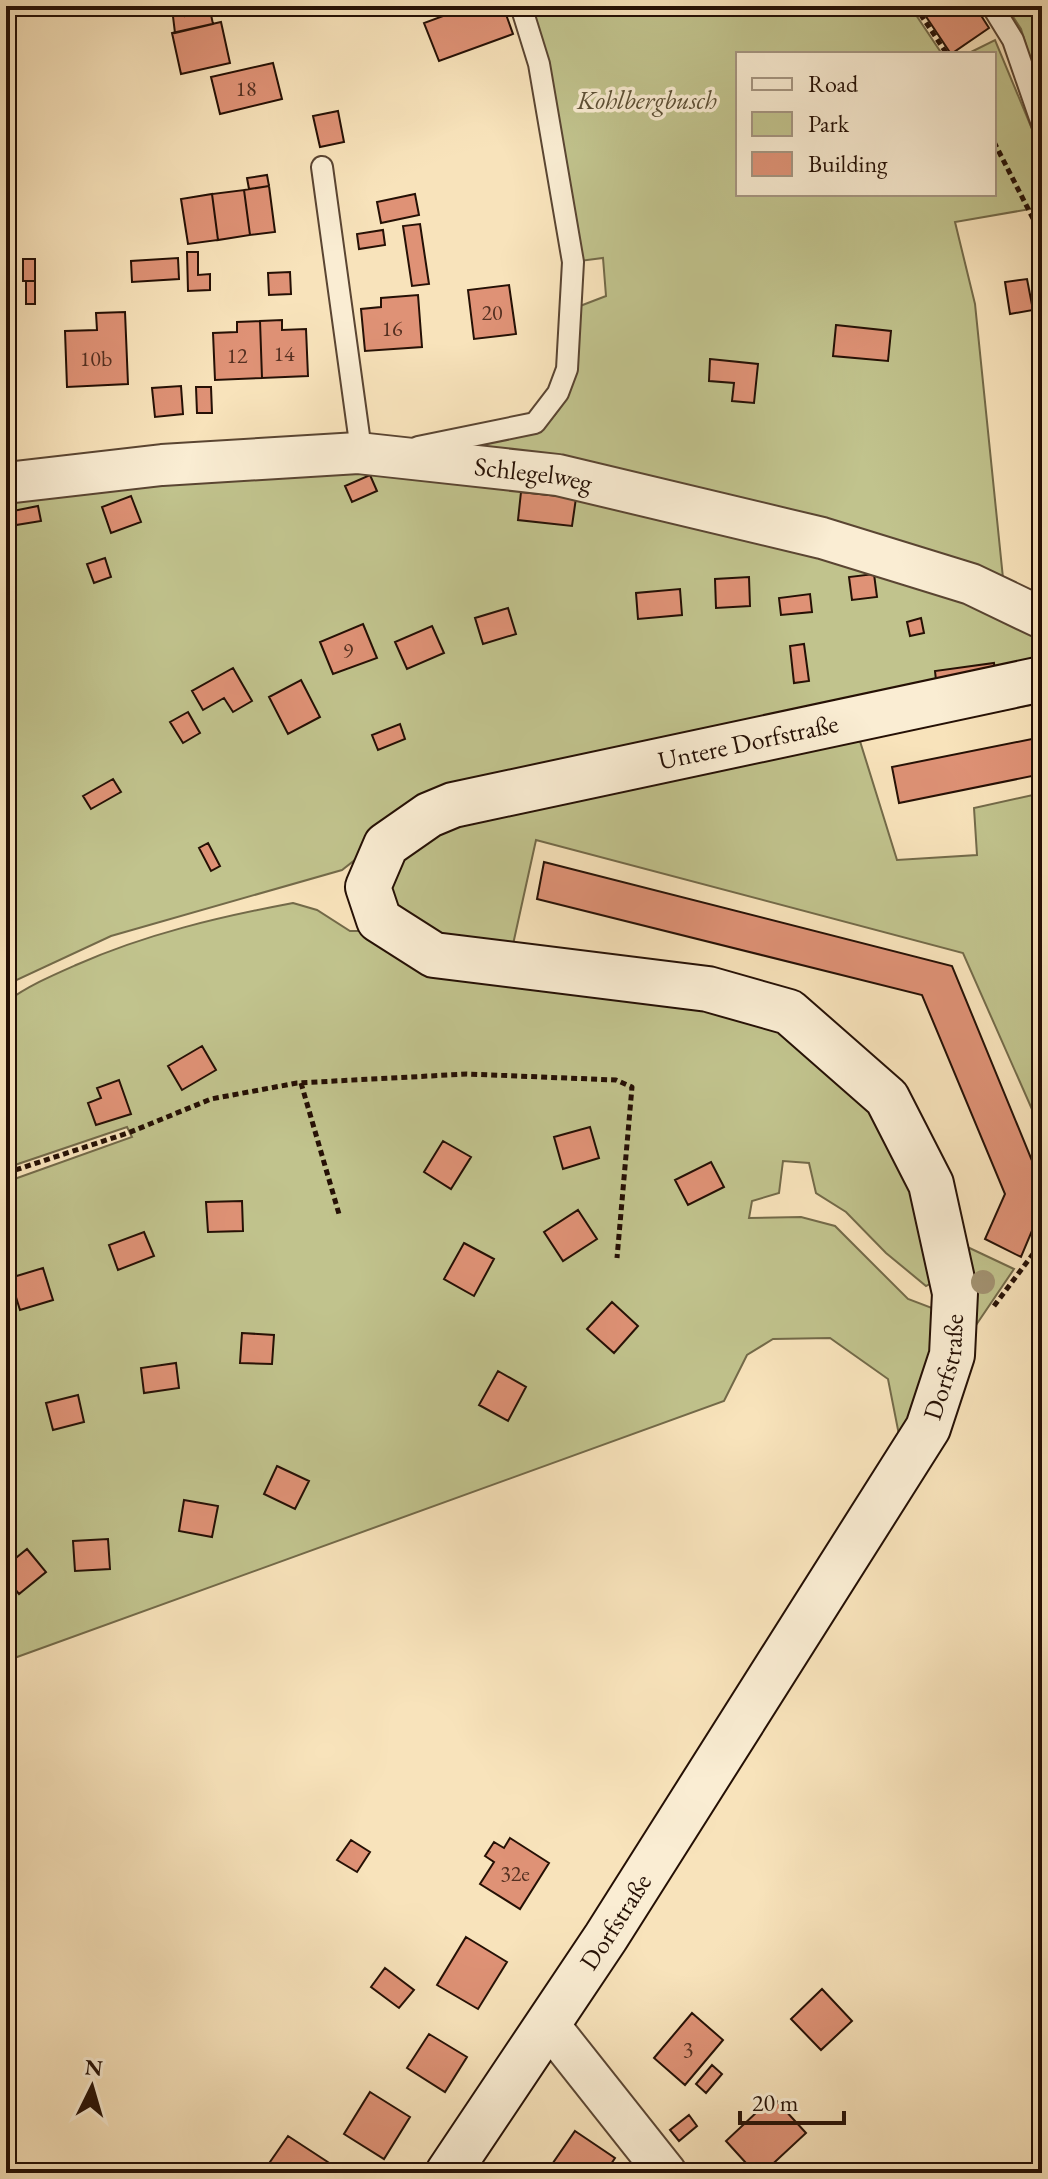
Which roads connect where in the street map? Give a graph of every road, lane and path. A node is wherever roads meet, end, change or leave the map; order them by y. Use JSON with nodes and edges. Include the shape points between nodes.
{"nodes":[{"id":1,"x":521,"y":6,"type":"edge"},
{"id":2,"x":915,"y":6,"type":"edge"},
{"id":3,"x":992,"y":6,"type":"edge"},
{"id":4,"x":946,"y":52,"type":"edge"},
{"id":5,"x":1042,"y":124,"type":"edge"},
{"id":6,"x":996,"y":146,"type":"edge"},
{"id":7,"x":322,"y":167,"type":"dead end"},
{"id":8,"x":1042,"y":236,"type":"edge"},
{"id":9,"x":358,"y":453,"type":"junction"},
{"id":10,"x":398,"y":457,"type":"junction"},
{"id":11,"x":6,"y":483,"type":"edge"},
{"id":12,"x":1042,"y":618,"type":"edge"},
{"id":13,"x":1042,"y":679,"type":"edge"},
{"id":14,"x":453,"y":805,"type":"joint"},
{"id":15,"x":301,"y":1083,"type":"junction"},
{"id":16,"x":6,"y":1173,"type":"edge"},
{"id":17,"x":339,"y":1214,"type":"dead end"},
{"id":18,"x":1042,"y":1242,"type":"edge"},
{"id":19,"x":617,"y":1258,"type":"dead end"},
{"id":20,"x":952,"y":1355,"type":"junction"},
{"id":21,"x":548,"y":2024,"type":"junction"},
{"id":22,"x":448,"y":2173,"type":"edge"},
{"id":23,"x":666,"y":2173,"type":"edge"}],
"edges":[{"from":1,"to":10,"type":"lane","via":[[539,64],[573,262],[567,369],[558,393],[535,423],[409,449]]},
{"from":2,"to":4,"type":"path"},
{"from":3,"to":5,"type":"lane","via":[[1013,40]]},
{"from":6,"to":8,"type":"path"},
{"from":7,"to":9,"type":"lane"},
{"from":9,"to":10,"type":"street","name":"Schlegelweg"},
{"from":9,"to":11,"type":"street","name":"Schlegelweg","via":[[162,465]]},
{"from":10,"to":12,"type":"street","name":"Schlegelweg","via":[[558,475],[822,538],[971,584]]},
{"from":13,"to":14,"type":"street","name":"Untere Dorfstraße"},
{"from":14,"to":20,"type":"street","name":"Dorfstraße","via":[[386,845],[368,887],[379,920],[434,955],[708,989],[789,1012],[887,1098],[931,1184],[955,1293]]},
{"from":15,"to":16,"type":"path","via":[[211,1099]]},
{"from":15,"to":17,"type":"path"},
{"from":15,"to":19,"type":"path","via":[[467,1074],[616,1080],[632,1087]]},
{"from":18,"to":20,"type":"path","via":[[971,1339]]},
{"from":20,"to":21,"type":"street","name":"Dorfstraße","via":[[928,1428]]},
{"from":21,"to":22,"type":"street","name":"Dorfstraße"},
{"from":21,"to":23,"type":"street"}]}
